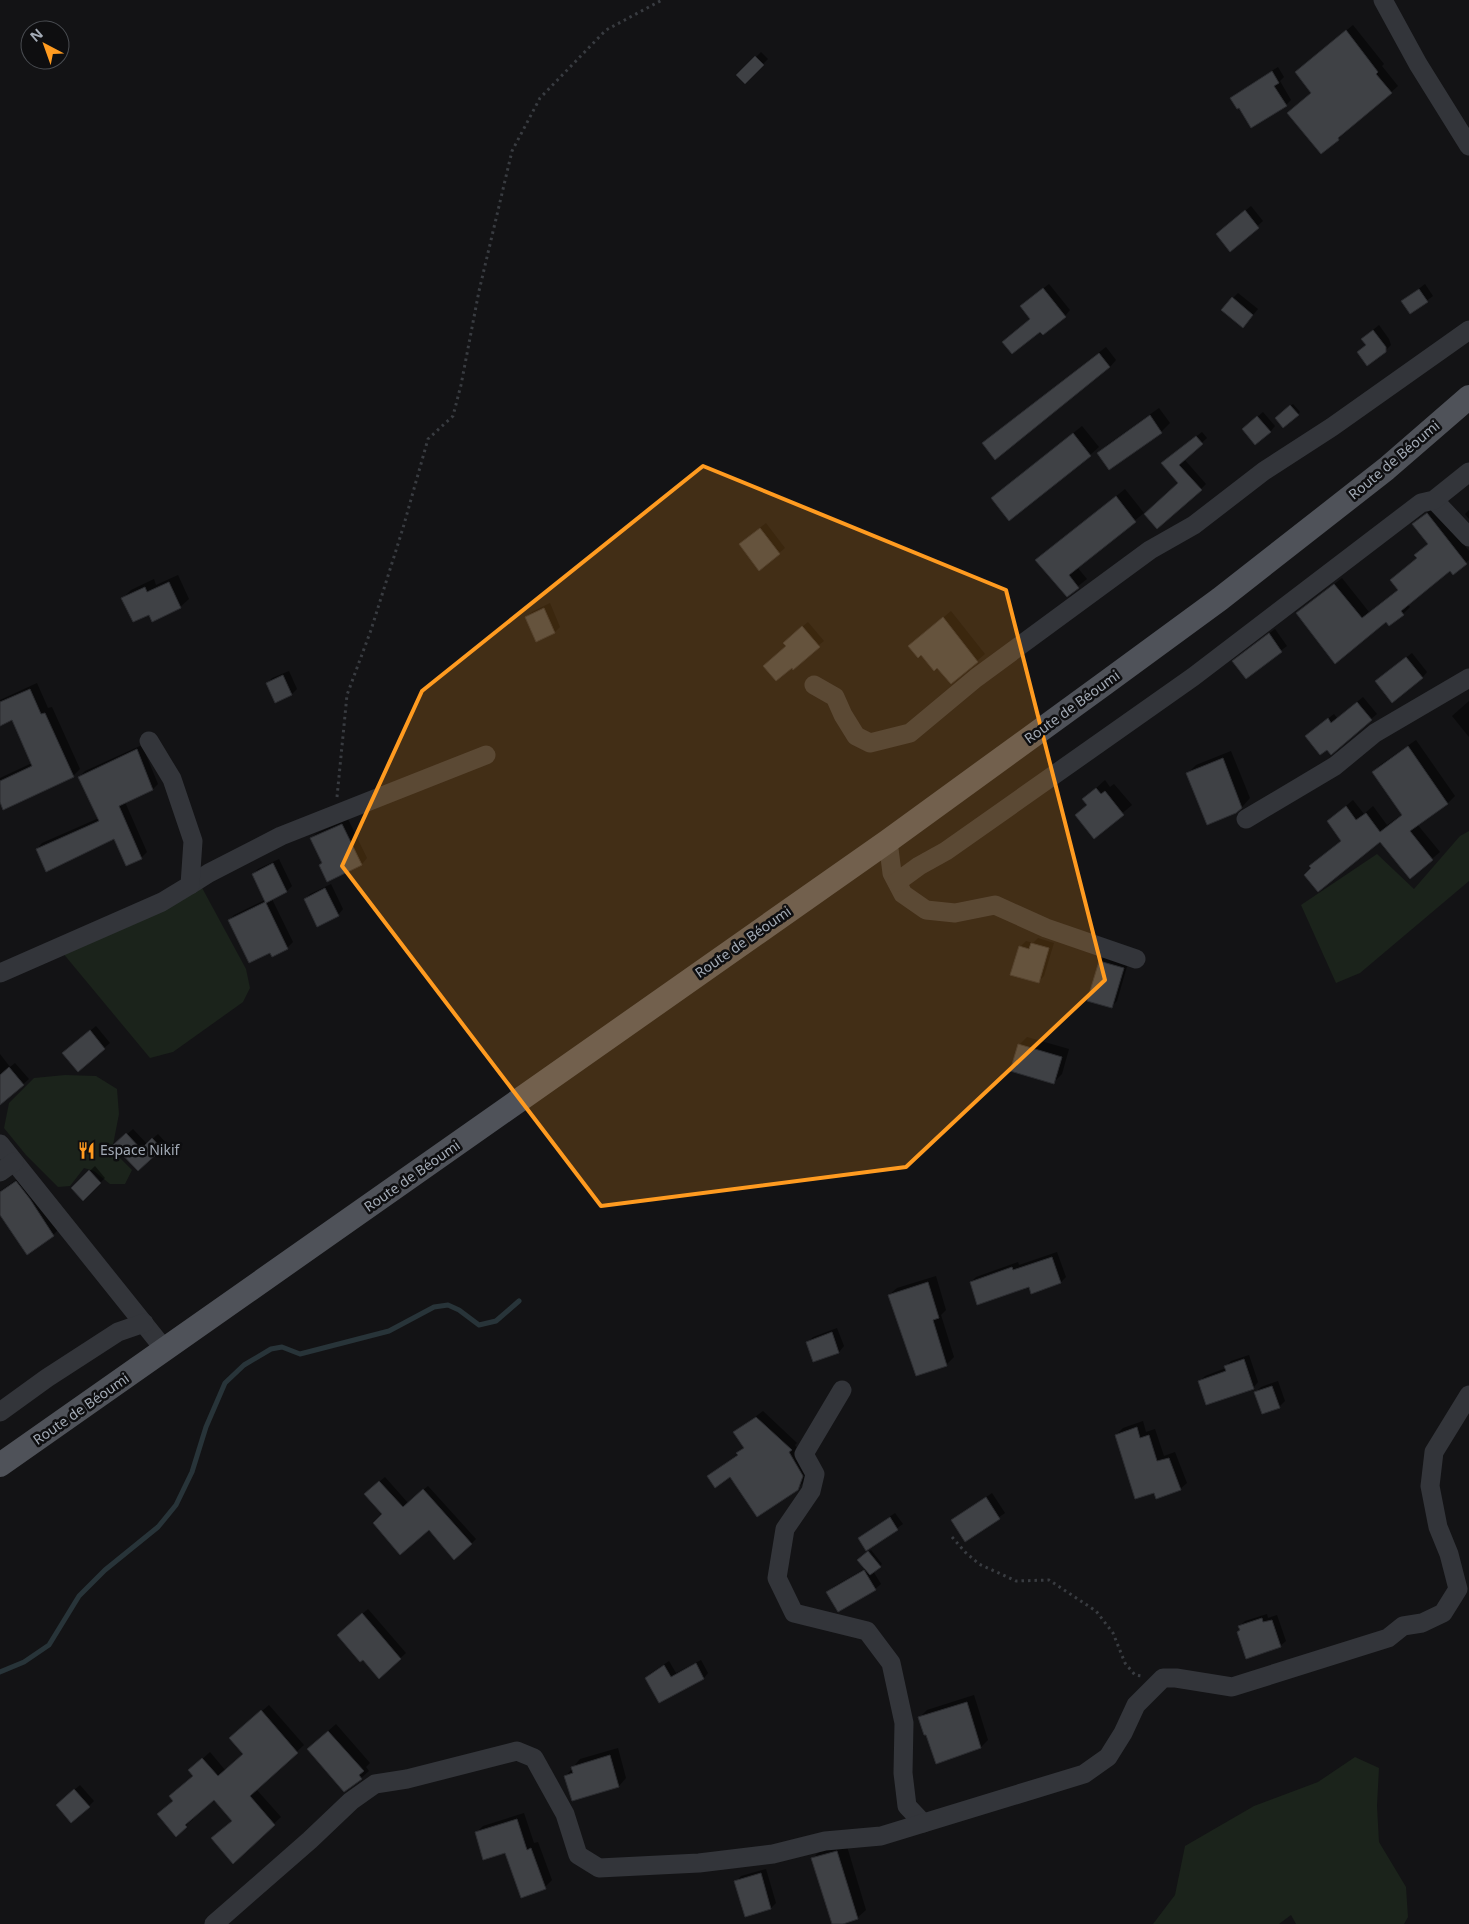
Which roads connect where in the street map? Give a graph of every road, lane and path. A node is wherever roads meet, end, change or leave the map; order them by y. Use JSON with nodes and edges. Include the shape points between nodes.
{"nodes":[{"id":1,"x":662,"y":0,"type":"edge"},
{"id":2,"x":1383,"y":0,"type":"edge"},
{"id":3,"x":1469,"y":146,"type":"edge"},
{"id":4,"x":1469,"y":330,"type":"edge"},
{"id":5,"x":1469,"y":397,"type":"edge"},
{"id":6,"x":1469,"y":472,"type":"edge"},
{"id":7,"x":1434,"y":500,"type":"junction"},
{"id":8,"x":1469,"y":537,"type":"edge"},
{"id":9,"x":1469,"y":678,"type":"edge"},
{"id":10,"x":814,"y":685,"type":"dead end"},
{"id":11,"x":150,"y":741,"type":"dead end"},
{"id":12,"x":486,"y":755,"type":"dead end"},
{"id":13,"x":336,"y":814,"type":"junction"},
{"id":14,"x":1246,"y":819,"type":"dead end"},
{"id":15,"x":888,"y":841,"type":"junction"},
{"id":16,"x":897,"y":882,"type":"junction"},
{"id":17,"x":190,"y":885,"type":"junction"},
{"id":18,"x":1136,"y":959,"type":"dead end"},
{"id":19,"x":0,"y":973,"type":"edge"},
{"id":20,"x":0,"y":1144,"type":"edge"},
{"id":21,"x":7,"y":1167,"type":"edge"},
{"id":22,"x":144,"y":1323,"type":"junction"},
{"id":23,"x":166,"y":1350,"type":"junction"},
{"id":24,"x":842,"y":1390,"type":"dead end"},
{"id":25,"x":1469,"y":1395,"type":"edge"},
{"id":26,"x":0,"y":1412,"type":"edge"},
{"id":27,"x":0,"y":1465,"type":"edge"},
{"id":28,"x":952,"y":1537,"type":"dead end"},
{"id":29,"x":1163,"y":1678,"type":"junction"},
{"id":30,"x":922,"y":1823,"type":"junction"},
{"id":31,"x":214,"y":1924,"type":"edge"}],
"edges":[{"from":1,"to":13,"type":"path","via":[[606,30],[540,98],[512,151],[453,416],[428,439],[371,630],[347,695]]},
{"from":2,"to":3,"type":"street"},
{"from":4,"to":10,"type":"street","via":[[1332,428],[1264,471],[1194,525],[1150,550],[976,678],[910,734],[870,743],[856,736],[835,697]]},
{"from":5,"to":15,"type":"main road","name":"Route de Béoumi","via":[[1386,469],[1220,599]]},
{"from":6,"to":7,"type":"street"},
{"from":7,"to":8,"type":"street"},
{"from":7,"to":16,"type":"street","via":[[1421,503],[1193,677]]},
{"from":9,"to":14,"type":"street","via":[[1375,733],[1335,766]]},
{"from":11,"to":17,"type":"street","via":[[172,779],[193,841]]},
{"from":12,"to":13,"type":"street"},
{"from":13,"to":17,"type":"street","via":[[281,836]]},
{"from":15,"to":16,"type":"street","via":[[892,873]]},
{"from":15,"to":23,"type":"main road","name":"Route de Béoumi"},
{"from":16,"to":18,"type":"street","via":[[903,894],[926,910],[955,914],[995,905],[1046,928]]},
{"from":17,"to":19,"type":"street","via":[[162,902]]},
{"from":20,"to":21,"type":"street"},
{"from":21,"to":22,"type":"street"},
{"from":22,"to":23,"type":"street"},
{"from":22,"to":26,"type":"street","via":[[118,1332]]},
{"from":23,"to":27,"type":"main road","name":"Route de Béoumi"},
{"from":24,"to":30,"type":"street","via":[[804,1454],[815,1474],[811,1491],[785,1529],[777,1578],[794,1613],[866,1630],[891,1663],[904,1723],[903,1773],[908,1806]]},
{"from":25,"to":29,"type":"street","via":[[1434,1452],[1430,1486],[1438,1527],[1458,1589],[1443,1613],[1422,1623],[1403,1626],[1388,1638],[1232,1687]]},
{"from":28,"to":29,"type":"path","via":[[979,1564],[1016,1581],[1049,1580],[1096,1611],[1113,1633],[1125,1663],[1135,1675]]},
{"from":29,"to":30,"type":"street","via":[[1136,1705],[1108,1757],[1084,1774]]},
{"from":30,"to":31,"type":"street","via":[[881,1836],[825,1841],[773,1854],[599,1868],[578,1856],[565,1814],[534,1758],[517,1751],[375,1784],[351,1801]]}]}
